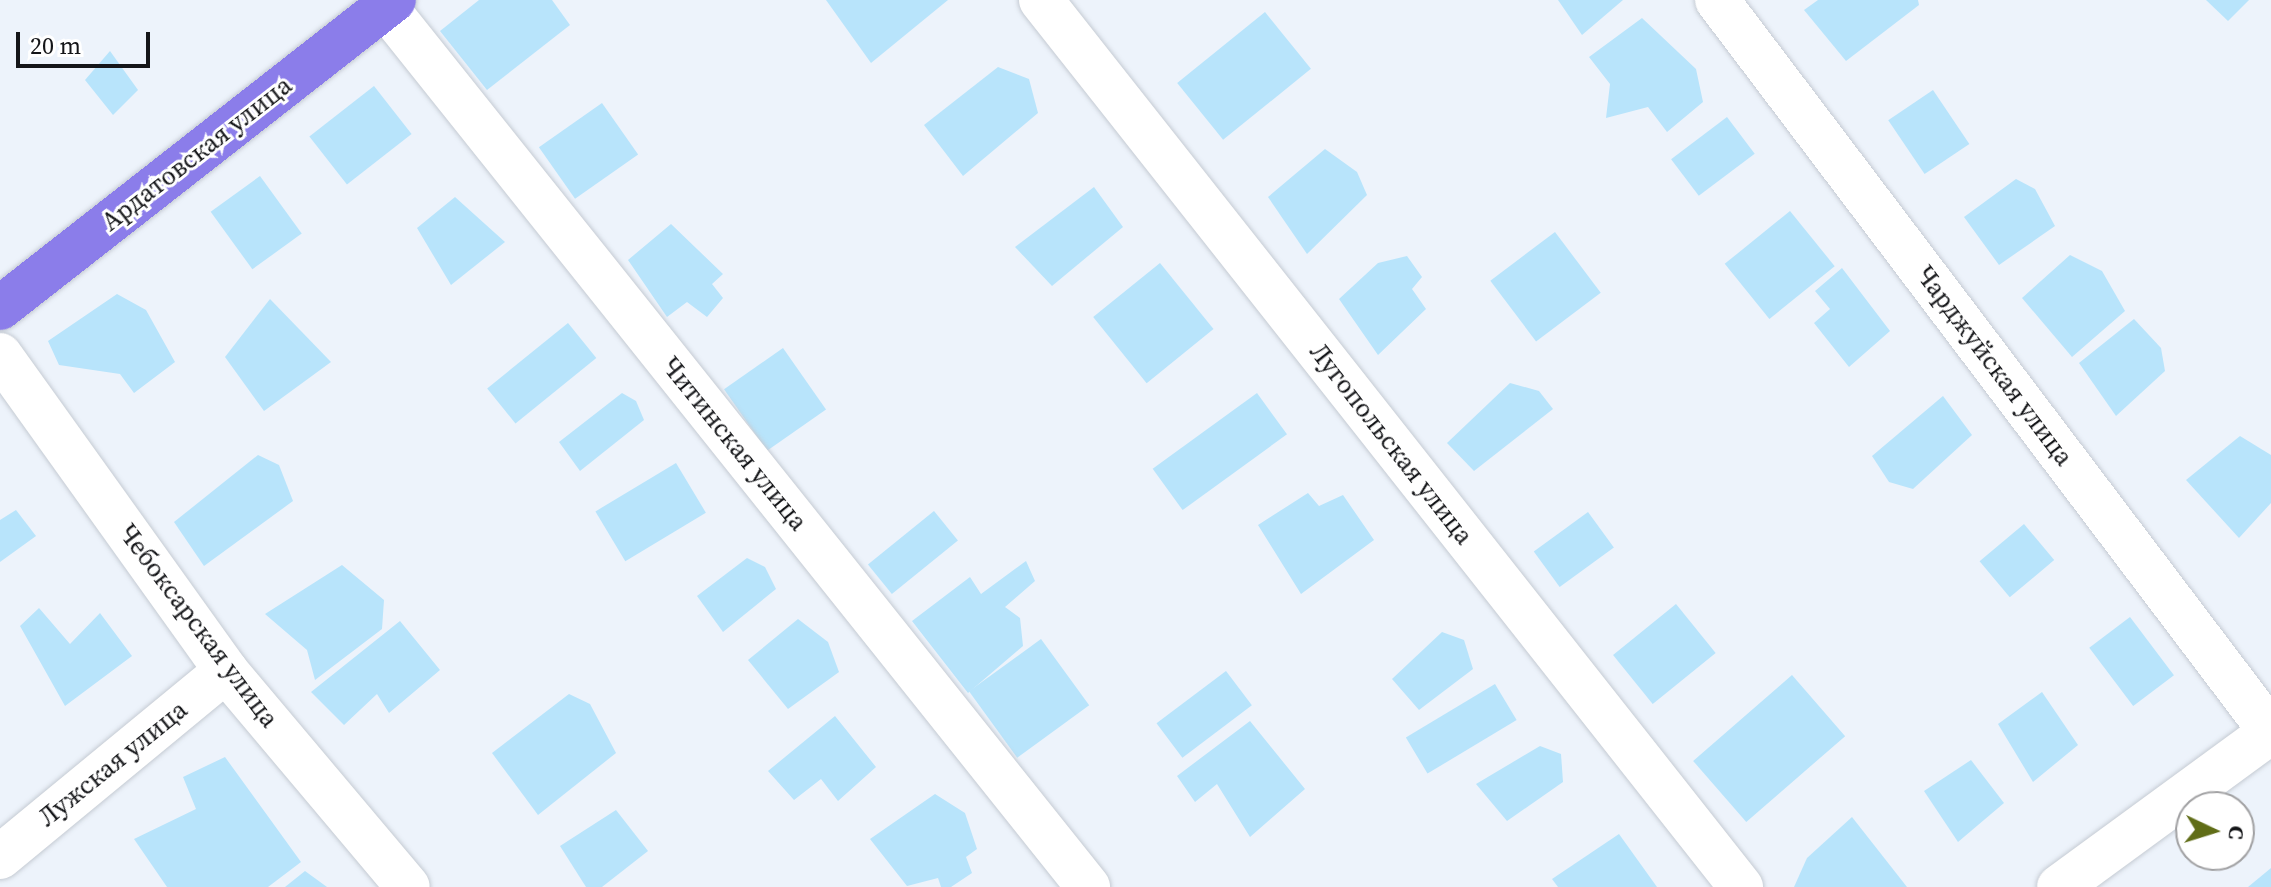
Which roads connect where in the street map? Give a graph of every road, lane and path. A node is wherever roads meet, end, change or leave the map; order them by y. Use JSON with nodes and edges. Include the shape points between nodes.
{"nodes":[{"id":1,"x":1041,"y":0,"type":"edge"},
{"id":2,"x":1717,"y":0,"type":"edge"},
{"id":3,"x":386,"y":2,"type":"edge"},
{"id":4,"x":0,"y":308,"type":"edge"},
{"id":5,"x":0,"y":355,"type":"edge"},
{"id":6,"x":226,"y":671,"type":"junction"},
{"id":7,"x":2271,"y":732,"type":"edge"},
{"id":8,"x":0,"y":857,"type":"edge"},
{"id":9,"x":408,"y":887,"type":"edge"},
{"id":10,"x":1088,"y":887,"type":"edge"},
{"id":11,"x":1741,"y":887,"type":"edge"},
{"id":12,"x":2059,"y":887,"type":"edge"}],
"edges":[{"from":1,"to":11,"type":"street","name":"Лугопольская улица"},
{"from":2,"to":7,"type":"street","name":"Чарджуйская улица"},
{"from":3,"to":4,"type":"highway","name":"Ардатовская улица"},
{"from":3,"to":10,"type":"street","name":"Читинская улица"},
{"from":5,"to":6,"type":"street","name":"Чебоксарская улица"},
{"from":6,"to":8,"type":"street","name":"Лужская улица"},
{"from":6,"to":9,"type":"street","name":"Чебоксарская улица"},
{"from":7,"to":12,"type":"street"}]}
